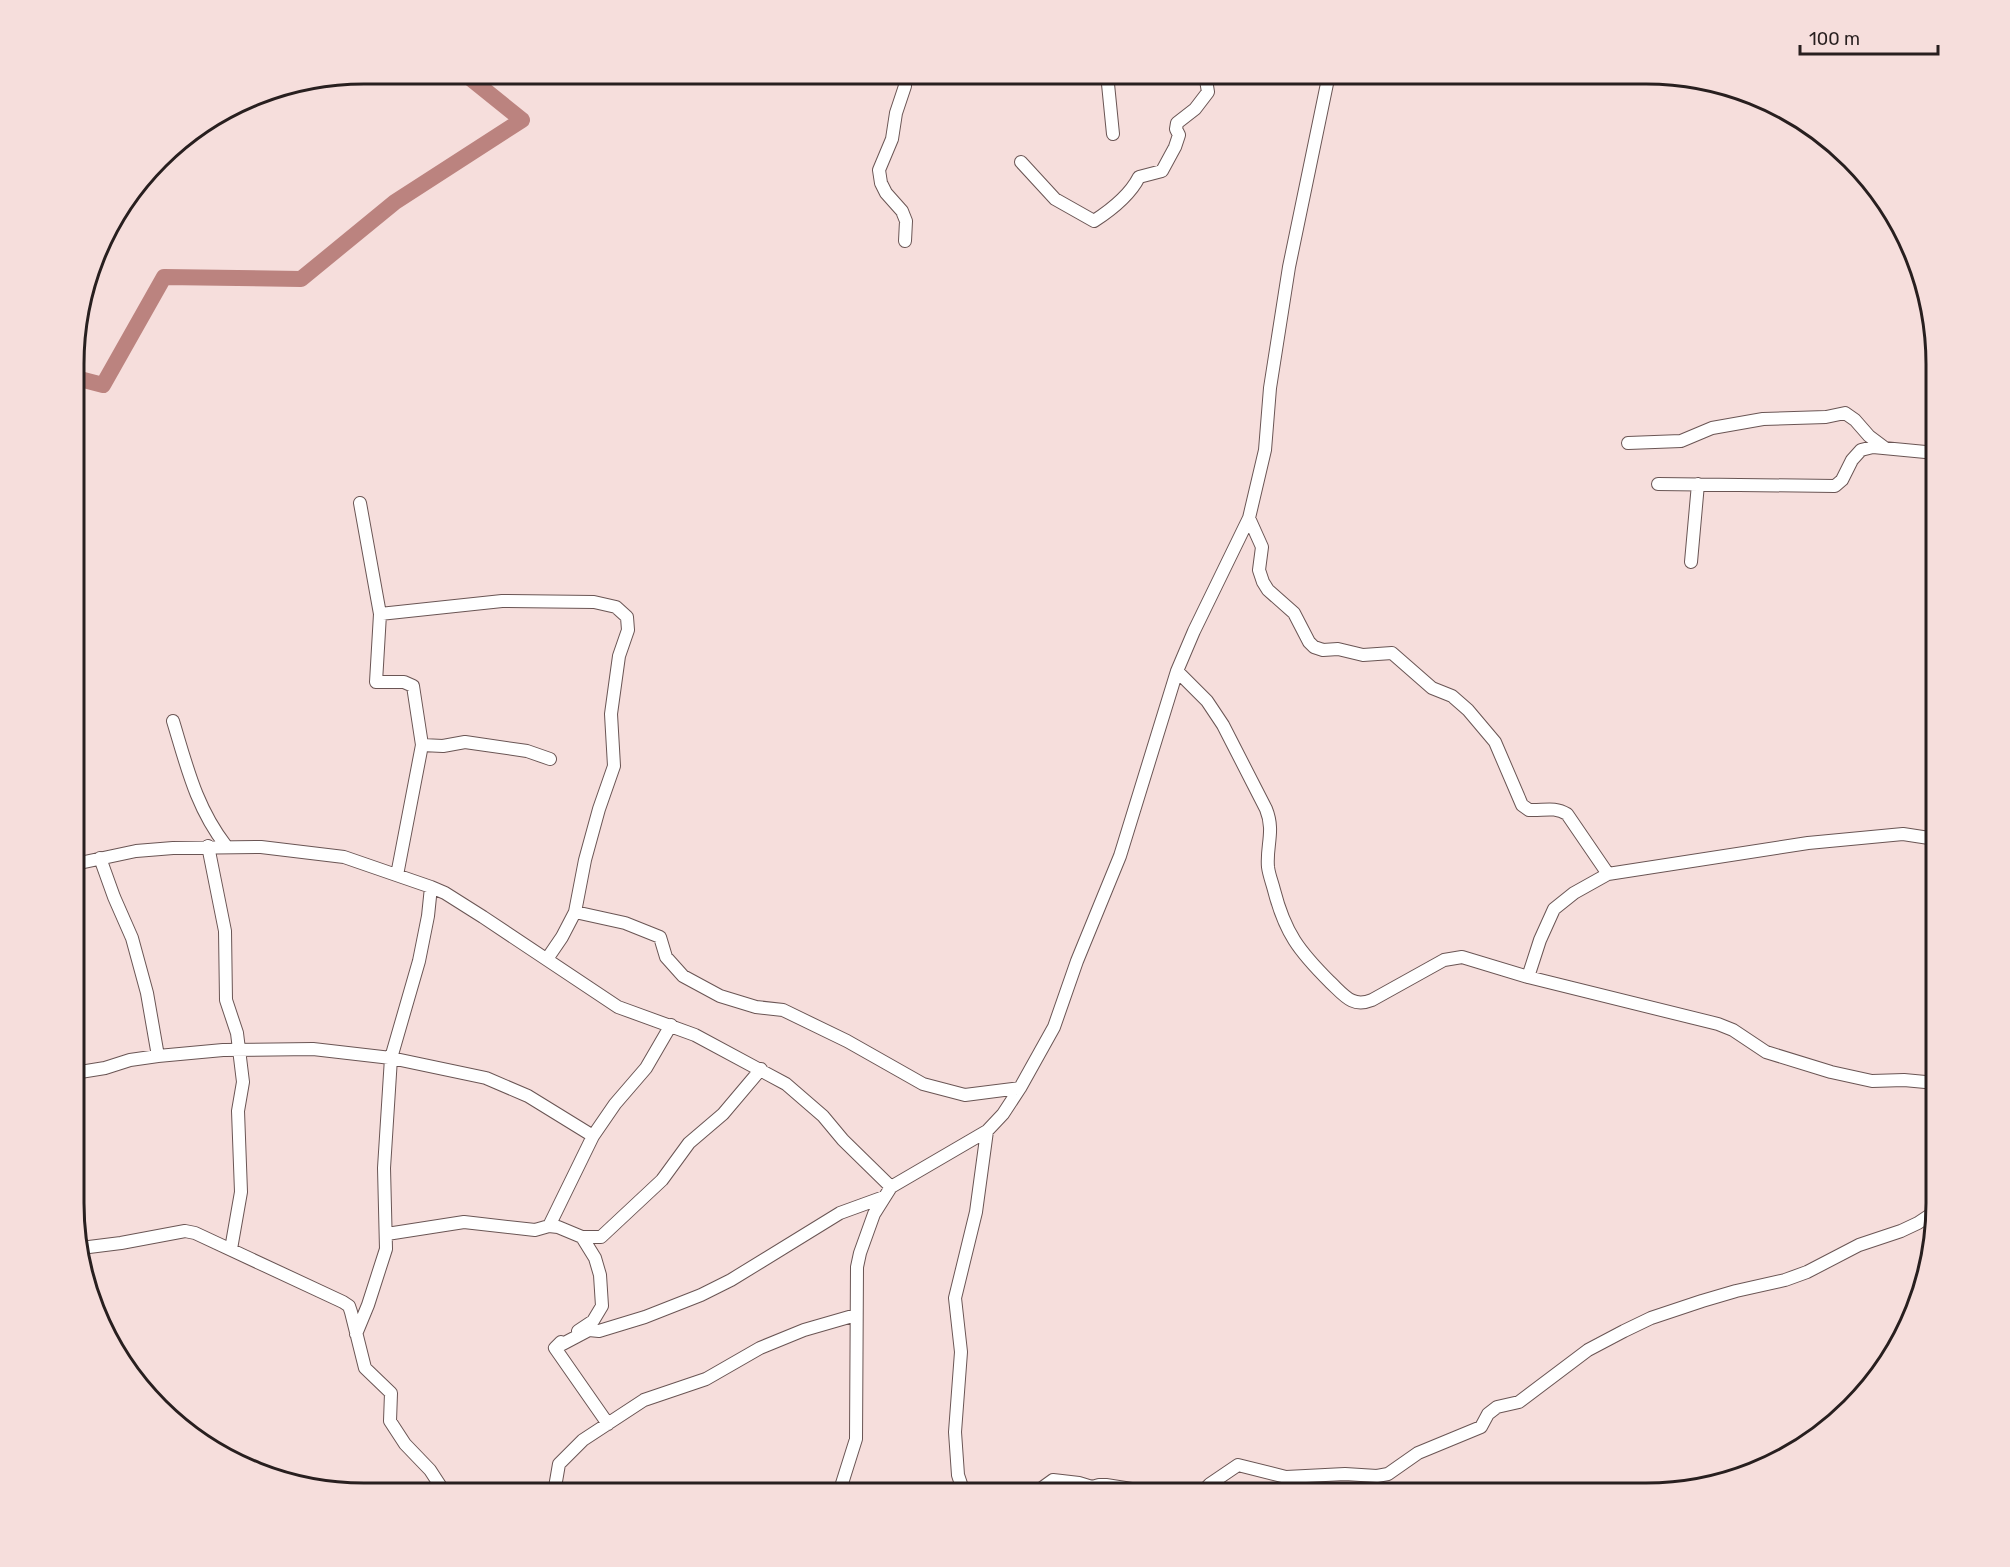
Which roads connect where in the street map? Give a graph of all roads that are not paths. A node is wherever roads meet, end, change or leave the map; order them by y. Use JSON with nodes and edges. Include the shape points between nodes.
{"nodes":[{"id":1,"x":905,"y":84,"type":"edge"},
{"id":2,"x":1108,"y":84,"type":"edge"},
{"id":3,"x":1208,"y":84,"type":"edge"},
{"id":4,"x":1327,"y":84,"type":"edge"},
{"id":5,"x":1113,"y":134,"type":"dead end"},
{"id":6,"x":1022,"y":162,"type":"dead end"},
{"id":7,"x":905,"y":241,"type":"dead end"},
{"id":8,"x":1629,"y":443,"type":"dead end"},
{"id":9,"x":1885,"y":448,"type":"junction"},
{"id":10,"x":1926,"y":452,"type":"edge"},
{"id":11,"x":1658,"y":484,"type":"dead end"},
{"id":12,"x":1698,"y":484,"type":"junction"},
{"id":13,"x":360,"y":503,"type":"dead end"},
{"id":14,"x":1249,"y":518,"type":"junction"},
{"id":15,"x":1691,"y":562,"type":"dead end"},
{"id":16,"x":380,"y":614,"type":"junction"},
{"id":17,"x":1177,"y":671,"type":"junction"},
{"id":18,"x":173,"y":721,"type":"dead end"},
{"id":19,"x":422,"y":745,"type":"junction"},
{"id":20,"x":550,"y":759,"type":"dead end"},
{"id":21,"x":1926,"y":838,"type":"edge"},
{"id":22,"x":208,"y":846,"type":"junction"},
{"id":23,"x":226,"y":846,"type":"junction"},
{"id":24,"x":100,"y":858,"type":"junction"},
{"id":25,"x":84,"y":862,"type":"edge"},
{"id":26,"x":1608,"y":874,"type":"junction"},
{"id":27,"x":397,"y":875,"type":"junction"},
{"id":28,"x":431,"y":887,"type":"junction"},
{"id":29,"x":575,"y":912,"type":"junction"},
{"id":30,"x":547,"y":959,"type":"junction"},
{"id":31,"x":1528,"y":977,"type":"junction"},
{"id":32,"x":671,"y":1025,"type":"junction"},
{"id":33,"x":239,"y":1050,"type":"junction"},
{"id":34,"x":158,"y":1056,"type":"junction"},
{"id":35,"x":391,"y":1058,"type":"junction"},
{"id":36,"x":761,"y":1069,"type":"junction"},
{"id":37,"x":84,"y":1071,"type":"edge"},
{"id":38,"x":1926,"y":1082,"type":"edge"},
{"id":39,"x":1020,"y":1088,"type":"junction"},
{"id":40,"x":987,"y":1131,"type":"junction"},
{"id":41,"x":593,"y":1136,"type":"junction"},
{"id":42,"x":888,"y":1192,"type":"junction"},
{"id":43,"x":1925,"y":1218,"type":"edge"},
{"id":44,"x":549,"y":1226,"type":"junction"},
{"id":45,"x":387,"y":1234,"type":"junction"},
{"id":46,"x":582,"y":1237,"type":"junction"},
{"id":47,"x":87,"y":1247,"type":"edge"},
{"id":48,"x":231,"y":1249,"type":"junction"},
{"id":49,"x":856,"y":1315,"type":"junction"},
{"id":50,"x":356,"y":1334,"type":"junction"},
{"id":51,"x":555,"y":1348,"type":"junction"},
{"id":52,"x":608,"y":1424,"type":"junction"},
{"id":53,"x":438,"y":1483,"type":"edge"},
{"id":54,"x":556,"y":1483,"type":"edge"},
{"id":55,"x":842,"y":1483,"type":"edge"},
{"id":56,"x":961,"y":1483,"type":"edge"},
{"id":57,"x":1049,"y":1483,"type":"edge"},
{"id":58,"x":1079,"y":1483,"type":"edge"},
{"id":59,"x":1211,"y":1483,"type":"edge"}],
"edges":[{"from":1,"to":7,"type":"street","via":[[892,139],[879,170],[886,193],[902,211]]},
{"from":2,"to":5,"type":"street"},
{"from":3,"to":6,"type":"street","via":[[1208,92],[1195,109],[1177,123],[1179,135],[1162,171],[1139,177],[1116,204],[1094,221],[1055,199]]},
{"from":4,"to":14,"type":"street","via":[[1289,267],[1270,387],[1265,450]]},
{"from":8,"to":9,"type":"street","via":[[1681,441],[1712,428],[1764,419],[1845,413]]},
{"from":9,"to":10,"type":"street"},
{"from":9,"to":12,"type":"street","via":[[1861,450],[1835,486]]},
{"from":11,"to":12,"type":"street"},
{"from":12,"to":15,"type":"street"},
{"from":13,"to":16,"type":"street"},
{"from":14,"to":17,"type":"street"},
{"from":14,"to":26,"type":"street","via":[[1262,547],[1259,570],[1263,582],[1294,612],[1314,647],[1363,655],[1392,653],[1432,688],[1452,696],[1495,742],[1522,805],[1529,810],[1550,808],[1567,814]]},
{"from":16,"to":19,"type":"street","via":[[376,682],[404,682],[413,686]]},
{"from":16,"to":29,"type":"street","via":[[502,601],[594,602],[616,607],[627,617],[628,630],[618,656],[611,714],[614,766],[585,860]]},
{"from":17,"to":31,"type":"street","via":[[1207,701],[1223,725],[1271,820],[1268,867],[1288,933],[1309,961],[1346,997],[1354,1003],[1365,1003],[1448,958],[1462,957]]},
{"from":17,"to":39,"type":"street","via":[[1120,855],[1054,1027]]},
{"from":18,"to":23,"type":"street","via":[[198,800]]},
{"from":19,"to":20,"type":"street","via":[[465,742],[527,751]]},
{"from":19,"to":27,"type":"street"},
{"from":21,"to":26,"type":"street","via":[[1903,834],[1808,843]]},
{"from":22,"to":23,"type":"street"},
{"from":22,"to":24,"type":"street"},
{"from":22,"to":33,"type":"street","via":[[225,931],[225,1000]]},
{"from":23,"to":27,"type":"street","via":[[344,857]]},
{"from":24,"to":25,"type":"street"},
{"from":24,"to":34,"type":"street","via":[[132,938]]},
{"from":26,"to":31,"type":"street","via":[[1554,909]]},
{"from":27,"to":28,"type":"street"},
{"from":28,"to":30,"type":"street"},
{"from":28,"to":35,"type":"street","via":[[419,961]]},
{"from":29,"to":30,"type":"street"},
{"from":29,"to":39,"type":"street","via":[[625,923],[660,937],[666,957],[684,976],[720,996],[783,1010],[923,1084],[965,1095]]},
{"from":30,"to":32,"type":"street","via":[[618,1007]]},
{"from":31,"to":38,"type":"street","via":[[1718,1024],[1766,1052],[1831,1072],[1872,1081]]},
{"from":32,"to":36,"type":"street"},
{"from":32,"to":41,"type":"street","via":[[646,1068]]},
{"from":33,"to":34,"type":"street"},
{"from":33,"to":35,"type":"street","via":[[313,1048]]},
{"from":33,"to":48,"type":"street","via":[[243,1082],[238,1111],[241,1192]]},
{"from":34,"to":37,"type":"street"},
{"from":35,"to":41,"type":"street","via":[[486,1078],[528,1096]]},
{"from":35,"to":45,"type":"street","via":[[384,1168]]},
{"from":36,"to":42,"type":"street","via":[[786,1084],[823,1116]]},
{"from":36,"to":46,"type":"street","via":[[723,1114],[689,1143],[668,1174],[606,1234]]},
{"from":39,"to":40,"type":"street"},
{"from":40,"to":42,"type":"street"},
{"from":40,"to":56,"type":"street","via":[[976,1212],[955,1298],[961,1352],[956,1432]]},
{"from":41,"to":44,"type":"street"},
{"from":42,"to":49,"type":"street","via":[[874,1214],[860,1253]]},
{"from":42,"to":51,"type":"street","via":[[840,1213],[701,1295],[645,1317],[599,1331],[589,1330]]},
{"from":43,"to":59,"type":"street","via":[[1859,1245],[1807,1272],[1651,1318],[1588,1350],[1519,1402],[1497,1407],[1481,1427],[1418,1453],[1383,1476],[1286,1477],[1238,1465]]},
{"from":44,"to":45,"type":"street","via":[[535,1230],[464,1222]]},
{"from":44,"to":46,"type":"street"},
{"from":45,"to":50,"type":"street","via":[[386,1249]]},
{"from":46,"to":51,"type":"street","via":[[600,1275],[602,1306],[593,1321]]},
{"from":47,"to":48,"type":"street","via":[[185,1231]]},
{"from":48,"to":50,"type":"street","via":[[344,1302],[349,1306]]},
{"from":49,"to":52,"type":"street","via":[[760,1348],[706,1379],[644,1400]]},
{"from":49,"to":55,"type":"street","via":[[856,1440]]},
{"from":50,"to":53,"type":"street","via":[[365,1368],[391,1393],[390,1421]]},
{"from":51,"to":52,"type":"street"},
{"from":52,"to":54,"type":"street","via":[[583,1440],[559,1464]]},
{"from":57,"to":58,"type":"street"}]}
